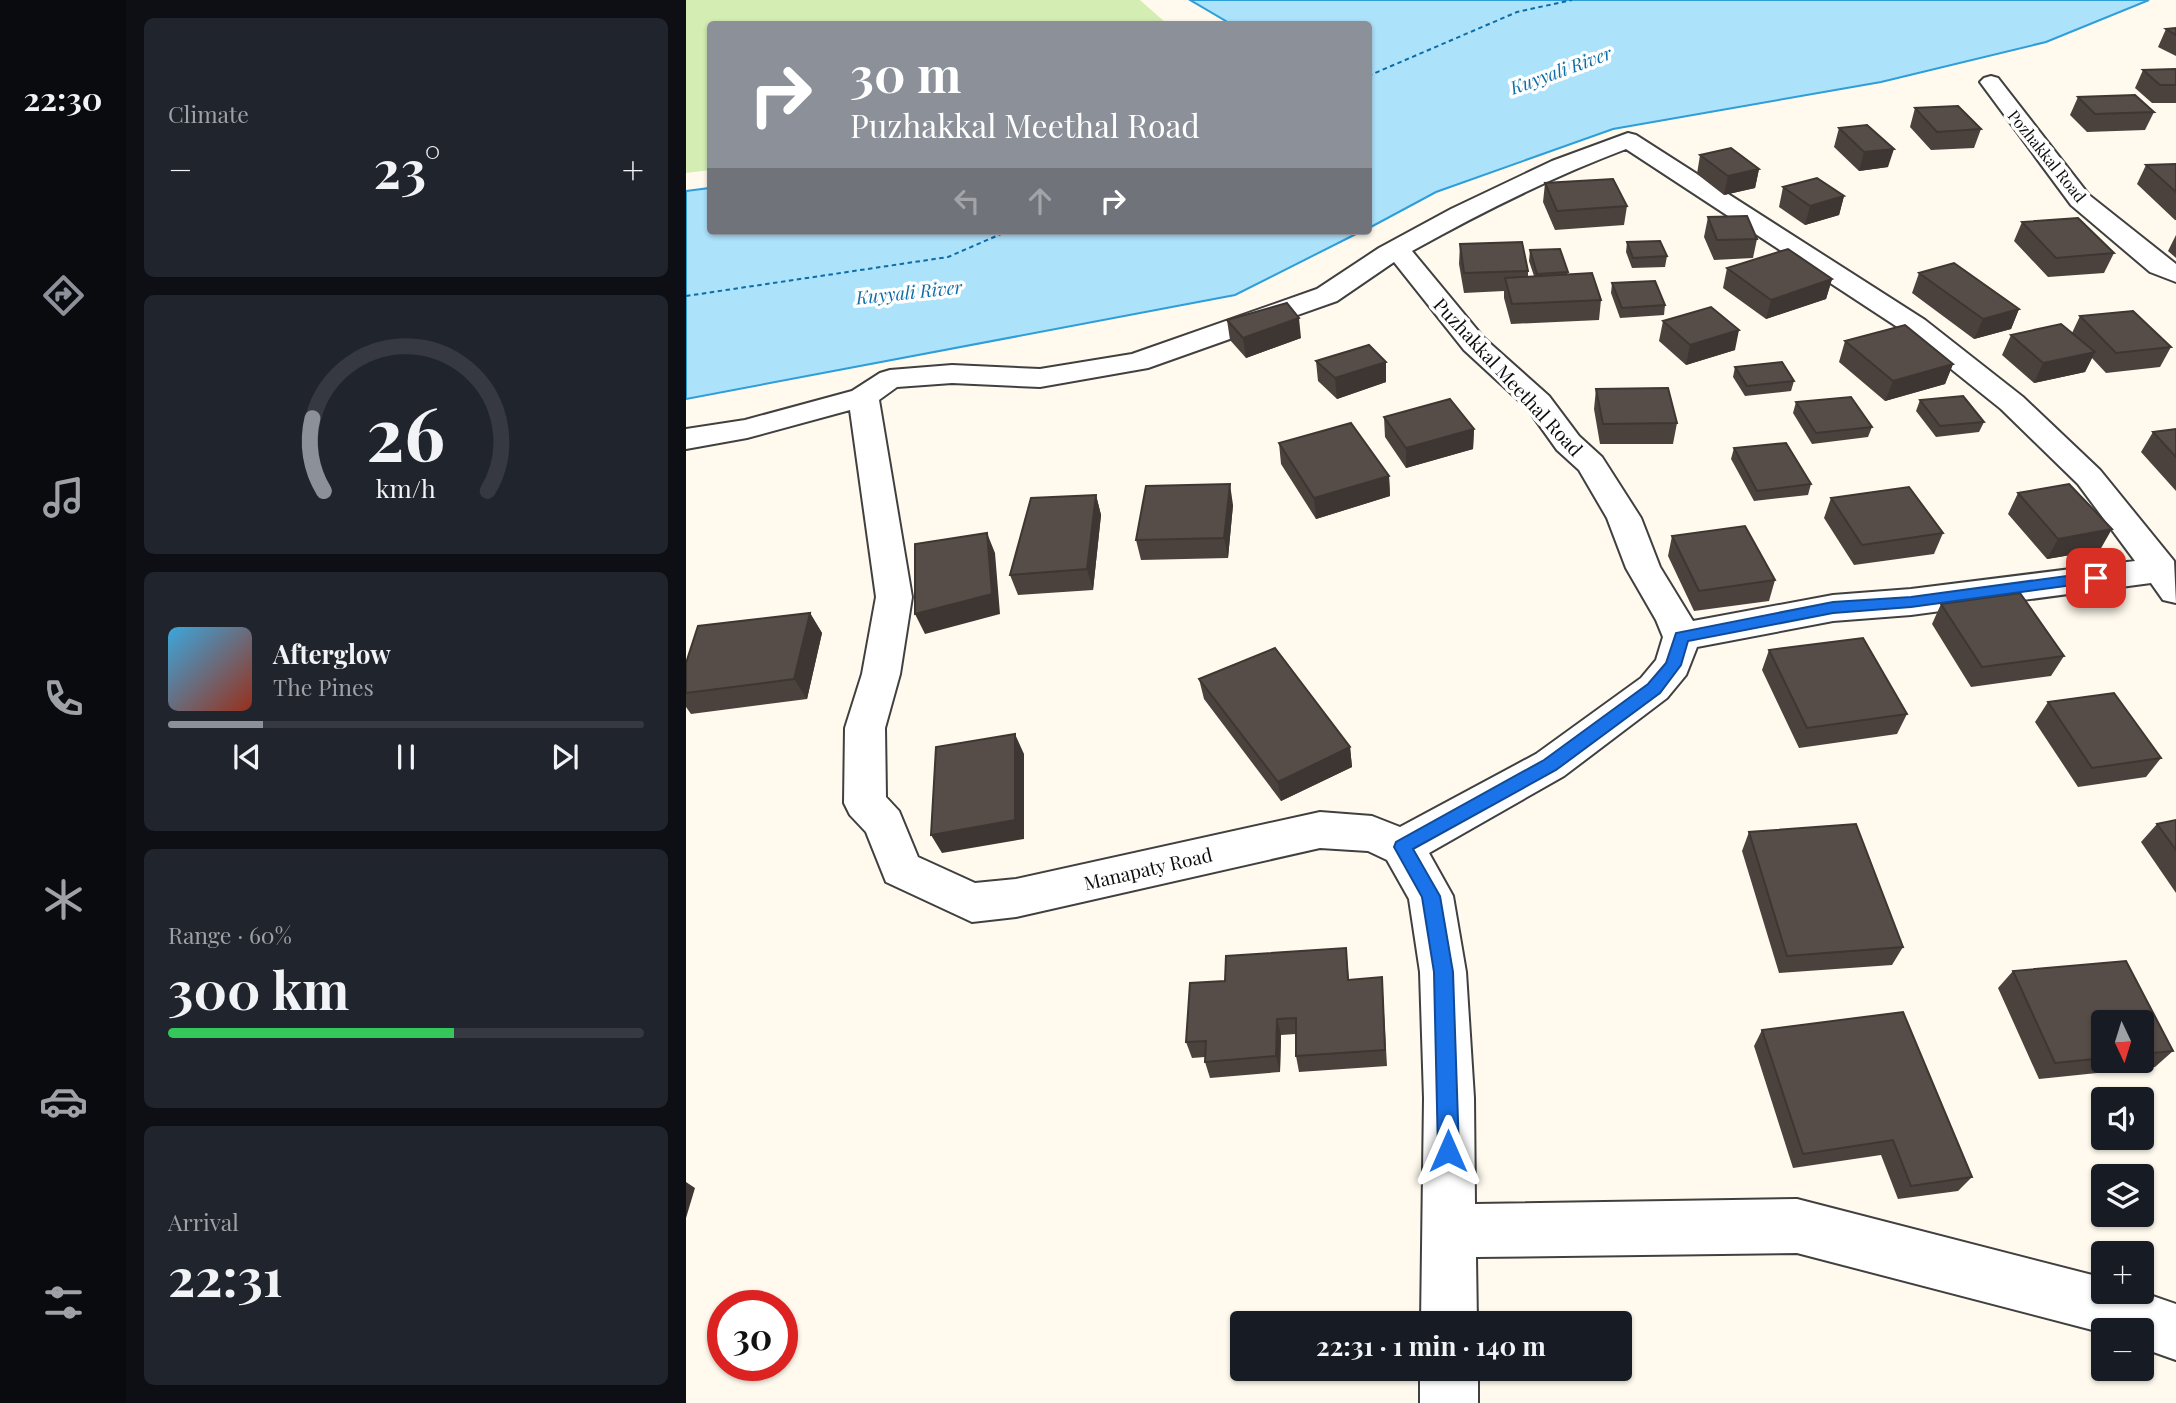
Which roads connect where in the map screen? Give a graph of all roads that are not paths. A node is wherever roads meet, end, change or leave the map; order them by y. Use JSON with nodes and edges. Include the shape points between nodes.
{"nodes":[{"id":1,"x":1992,"y":82,"type":"dead end"},
{"id":2,"x":1397,"y":249,"type":"junction"},
{"id":3,"x":2176,"y":274,"type":"edge"},
{"id":4,"x":863,"y":397,"type":"junction"},
{"id":5,"x":686,"y":439,"type":"edge"},
{"id":6,"x":2169,"y":580,"type":"edge"},
{"id":7,"x":1681,"y":637,"type":"junction"},
{"id":8,"x":1402,"y":847,"type":"junction"},
{"id":9,"x":1448,"y":1231,"type":"junction"},
{"id":10,"x":1449,"y":1311,"type":"edge"},
{"id":11,"x":2176,"y":1332,"type":"edge"},
{"id":12,"x":1449,"y":1381,"type":"edge"},
{"id":13,"x":1449,"y":1403,"type":"edge"}],
"edges":[{"from":1,"to":3,"type":"street","name":"Pozhakkal Road","via":[[2080,200],[2158,266]]},
{"from":2,"to":4,"type":"street","via":[[1327,295],[1138,362],[1040,378],[952,373],[890,379]]},
{"from":2,"to":6,"type":"street","via":[[1560,166],[1628,140],[1915,326],[2012,403],[2090,477]]},
{"from":2,"to":7,"type":"street","name":"Puzhakkal Meethal Road","via":[[1474,344],[1538,402],[1568,443],[1591,464],[1624,518],[1643,568]]},
{"from":4,"to":5,"type":"street","via":[[747,429]]},
{"from":4,"to":8,"type":"street","name":"Manapaty Road","via":[[894,597],[881,674],[865,728],[864,803],[884,823],[901,869],[972,903],[1029,896],[1320,830],[1372,834]]},
{"from":6,"to":7,"type":"street","via":[[1833,608]]},
{"from":7,"to":8,"type":"street","via":[[1673,665],[1654,688],[1550,765]]},
{"from":8,"to":9,"type":"street","via":[[1431,896],[1443,972],[1449,1098]]},
{"from":9,"to":10,"type":"street"},
{"from":9,"to":11,"type":"street","via":[[1797,1226],[2088,1300]]},
{"from":12,"to":13,"type":"street"}]}
